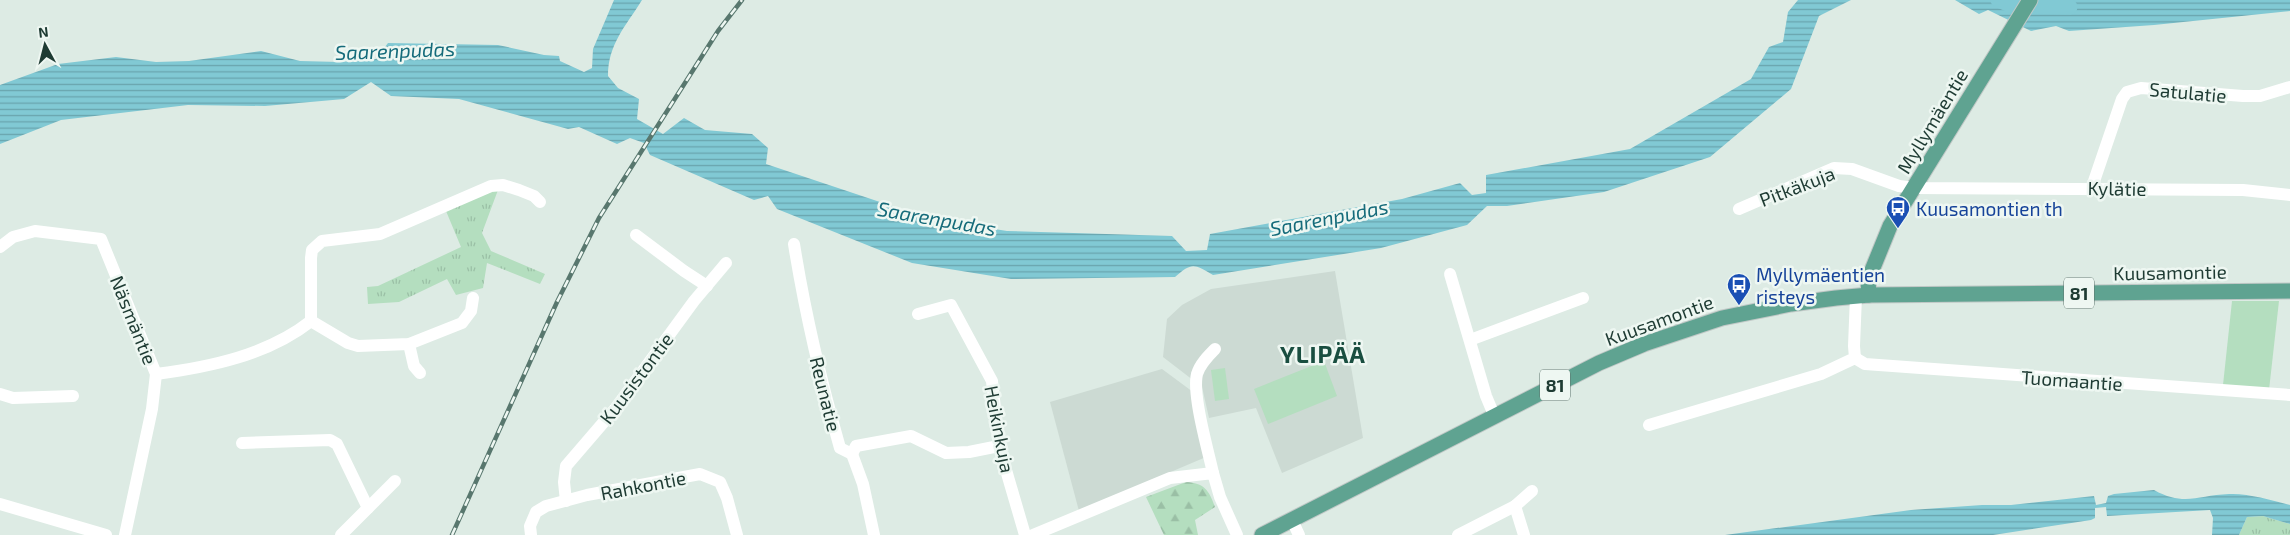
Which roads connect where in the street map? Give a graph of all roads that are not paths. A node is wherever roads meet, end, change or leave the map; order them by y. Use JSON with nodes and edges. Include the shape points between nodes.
{"nodes":[{"id":1,"x":2030,"y":0,"type":"edge"},
{"id":2,"x":2290,"y":87,"type":"edge"},
{"id":3,"x":2092,"y":187,"type":"junction"},
{"id":4,"x":1914,"y":188,"type":"junction"},
{"id":5,"x":2290,"y":195,"type":"edge"},
{"id":6,"x":540,"y":202,"type":"dead end"},
{"id":7,"x":1739,"y":209,"type":"dead end"},
{"id":8,"x":636,"y":235,"type":"dead end"},
{"id":9,"x":794,"y":244,"type":"dead end"},
{"id":10,"x":0,"y":247,"type":"edge"},
{"id":11,"x":726,"y":263,"type":"dead end"},
{"id":12,"x":1450,"y":274,"type":"dead end"},
{"id":13,"x":707,"y":286,"type":"junction"},
{"id":14,"x":2290,"y":291,"type":"edge"},
{"id":15,"x":1862,"y":295,"type":"junction"},
{"id":16,"x":472,"y":298,"type":"dead end"},
{"id":17,"x":1583,"y":298,"type":"dead end"},
{"id":18,"x":918,"y":314,"type":"dead end"},
{"id":19,"x":311,"y":321,"type":"junction"},
{"id":20,"x":1470,"y":340,"type":"junction"},
{"id":21,"x":408,"y":344,"type":"junction"},
{"id":22,"x":1215,"y":349,"type":"dead end"},
{"id":23,"x":1855,"y":358,"type":"junction"},
{"id":24,"x":420,"y":373,"type":"dead end"},
{"id":25,"x":156,"y":374,"type":"junction"},
{"id":26,"x":0,"y":394,"type":"edge"},
{"id":27,"x":73,"y":396,"type":"dead end"},
{"id":28,"x":2290,"y":396,"type":"edge"},
{"id":29,"x":1494,"y":416,"type":"junction"},
{"id":30,"x":1649,"y":426,"type":"dead end"},
{"id":31,"x":242,"y":443,"type":"dead end"},
{"id":32,"x":999,"y":446,"type":"junction"},
{"id":33,"x":852,"y":454,"type":"junction"},
{"id":34,"x":1213,"y":473,"type":"junction"},
{"id":35,"x":395,"y":481,"type":"dead end"},
{"id":36,"x":1532,"y":492,"type":"dead end"},
{"id":37,"x":566,"y":501,"type":"junction"},
{"id":38,"x":0,"y":504,"type":"edge"},
{"id":39,"x":1515,"y":506,"type":"junction"},
{"id":40,"x":368,"y":508,"type":"junction"},
{"id":41,"x":1292,"y":520,"type":"junction"},
{"id":42,"x":106,"y":535,"type":"edge"},
{"id":43,"x":125,"y":535,"type":"edge"},
{"id":44,"x":342,"y":535,"type":"edge"},
{"id":45,"x":531,"y":535,"type":"edge"},
{"id":46,"x":737,"y":535,"type":"edge"},
{"id":47,"x":874,"y":535,"type":"edge"},
{"id":48,"x":1025,"y":535,"type":"edge"},
{"id":49,"x":1033,"y":535,"type":"edge"},
{"id":50,"x":1237,"y":535,"type":"edge"},
{"id":51,"x":1262,"y":535,"type":"edge"},
{"id":52,"x":1299,"y":535,"type":"edge"},
{"id":53,"x":1458,"y":535,"type":"edge"},
{"id":54,"x":1524,"y":535,"type":"edge"}],
"edges":[{"from":1,"to":4,"type":"main road","name":"Myllymäentie"},
{"from":2,"to":3,"type":"street","name":"Satulatie","via":[[2260,96],[2141,88],[2127,92]]},
{"from":3,"to":4,"type":"street","name":"Kylätie"},
{"from":3,"to":5,"type":"street","name":"Kylätie","via":[[2243,190]]},
{"from":4,"to":7,"type":"street","name":"Pitkäkuja","via":[[1852,169],[1834,168]]},
{"from":4,"to":15,"type":"main road","name":"Myllymäentie","via":[[1890,226]]},
{"from":6,"to":19,"type":"street","via":[[534,196],[496,184],[380,234],[322,241],[312,250]]},
{"from":8,"to":13,"type":"street"},
{"from":9,"to":33,"type":"street","name":"Reunatie","via":[[820,379],[840,448]]},
{"from":10,"to":25,"type":"street","name":"Näsmäntie","via":[[13,237],[35,231],[100,239]]},
{"from":11,"to":13,"type":"street","name":"Kuusistontie"},
{"from":12,"to":20,"type":"street"},
{"from":13,"to":37,"type":"street","name":"Kuusistontie","via":[[614,409],[566,466]]},
{"from":14,"to":15,"type":"main road","name":"Kuusamontie","number":"81"},
{"from":15,"to":23,"type":"street"},
{"from":15,"to":29,"type":"main road","name":"Kuusamontie","number":"81","via":[[1755,311],[1687,329],[1600,363]]},
{"from":16,"to":21,"type":"street","via":[[471,311],[462,323]]},
{"from":17,"to":20,"type":"street"},
{"from":18,"to":32,"type":"street","name":"Heikinkuja","via":[[951,305],[992,381]]},
{"from":19,"to":21,"type":"street","via":[[353,344]]},
{"from":19,"to":25,"type":"street","via":[[292,334],[229,362]]},
{"from":20,"to":29,"type":"street"},
{"from":21,"to":24,"type":"street","via":[[414,366]]},
{"from":22,"to":34,"type":"street","via":[[1197,374],[1199,404]]},
{"from":23,"to":28,"type":"street","name":"Tuomaantie","via":[[1864,364],[1951,372]]},
{"from":23,"to":30,"type":"street","via":[[1821,374]]},
{"from":25,"to":43,"type":"street","name":"Näsmäntie","via":[[152,409]]},
{"from":26,"to":27,"type":"street","via":[[13,398]]},
{"from":29,"to":41,"type":"main road","name":"Kuusamontie","number":"81"},
{"from":31,"to":40,"type":"street","via":[[330,440],[337,444]]},
{"from":32,"to":33,"type":"street","via":[[946,453],[911,436],[856,446]]},
{"from":32,"to":48,"type":"street","name":"Heikinkuja"},
{"from":33,"to":47,"type":"street","name":"Reunatie","via":[[863,484]]},
{"from":34,"to":49,"type":"street","via":[[1170,478]]},
{"from":34,"to":50,"type":"street"},
{"from":35,"to":40,"type":"street"},
{"from":36,"to":39,"type":"street"},
{"from":37,"to":45,"type":"street","name":"Rahkontie","via":[[536,512],[530,526]]},
{"from":37,"to":46,"type":"street","name":"Rahkontie","via":[[700,474],[720,482]]},
{"from":38,"to":42,"type":"street"},
{"from":39,"to":53,"type":"street"},
{"from":39,"to":54,"type":"street"},
{"from":40,"to":44,"type":"street"},
{"from":41,"to":51,"type":"main road","name":"Kuusamontie","number":"81"},
{"from":41,"to":52,"type":"street"}]}
